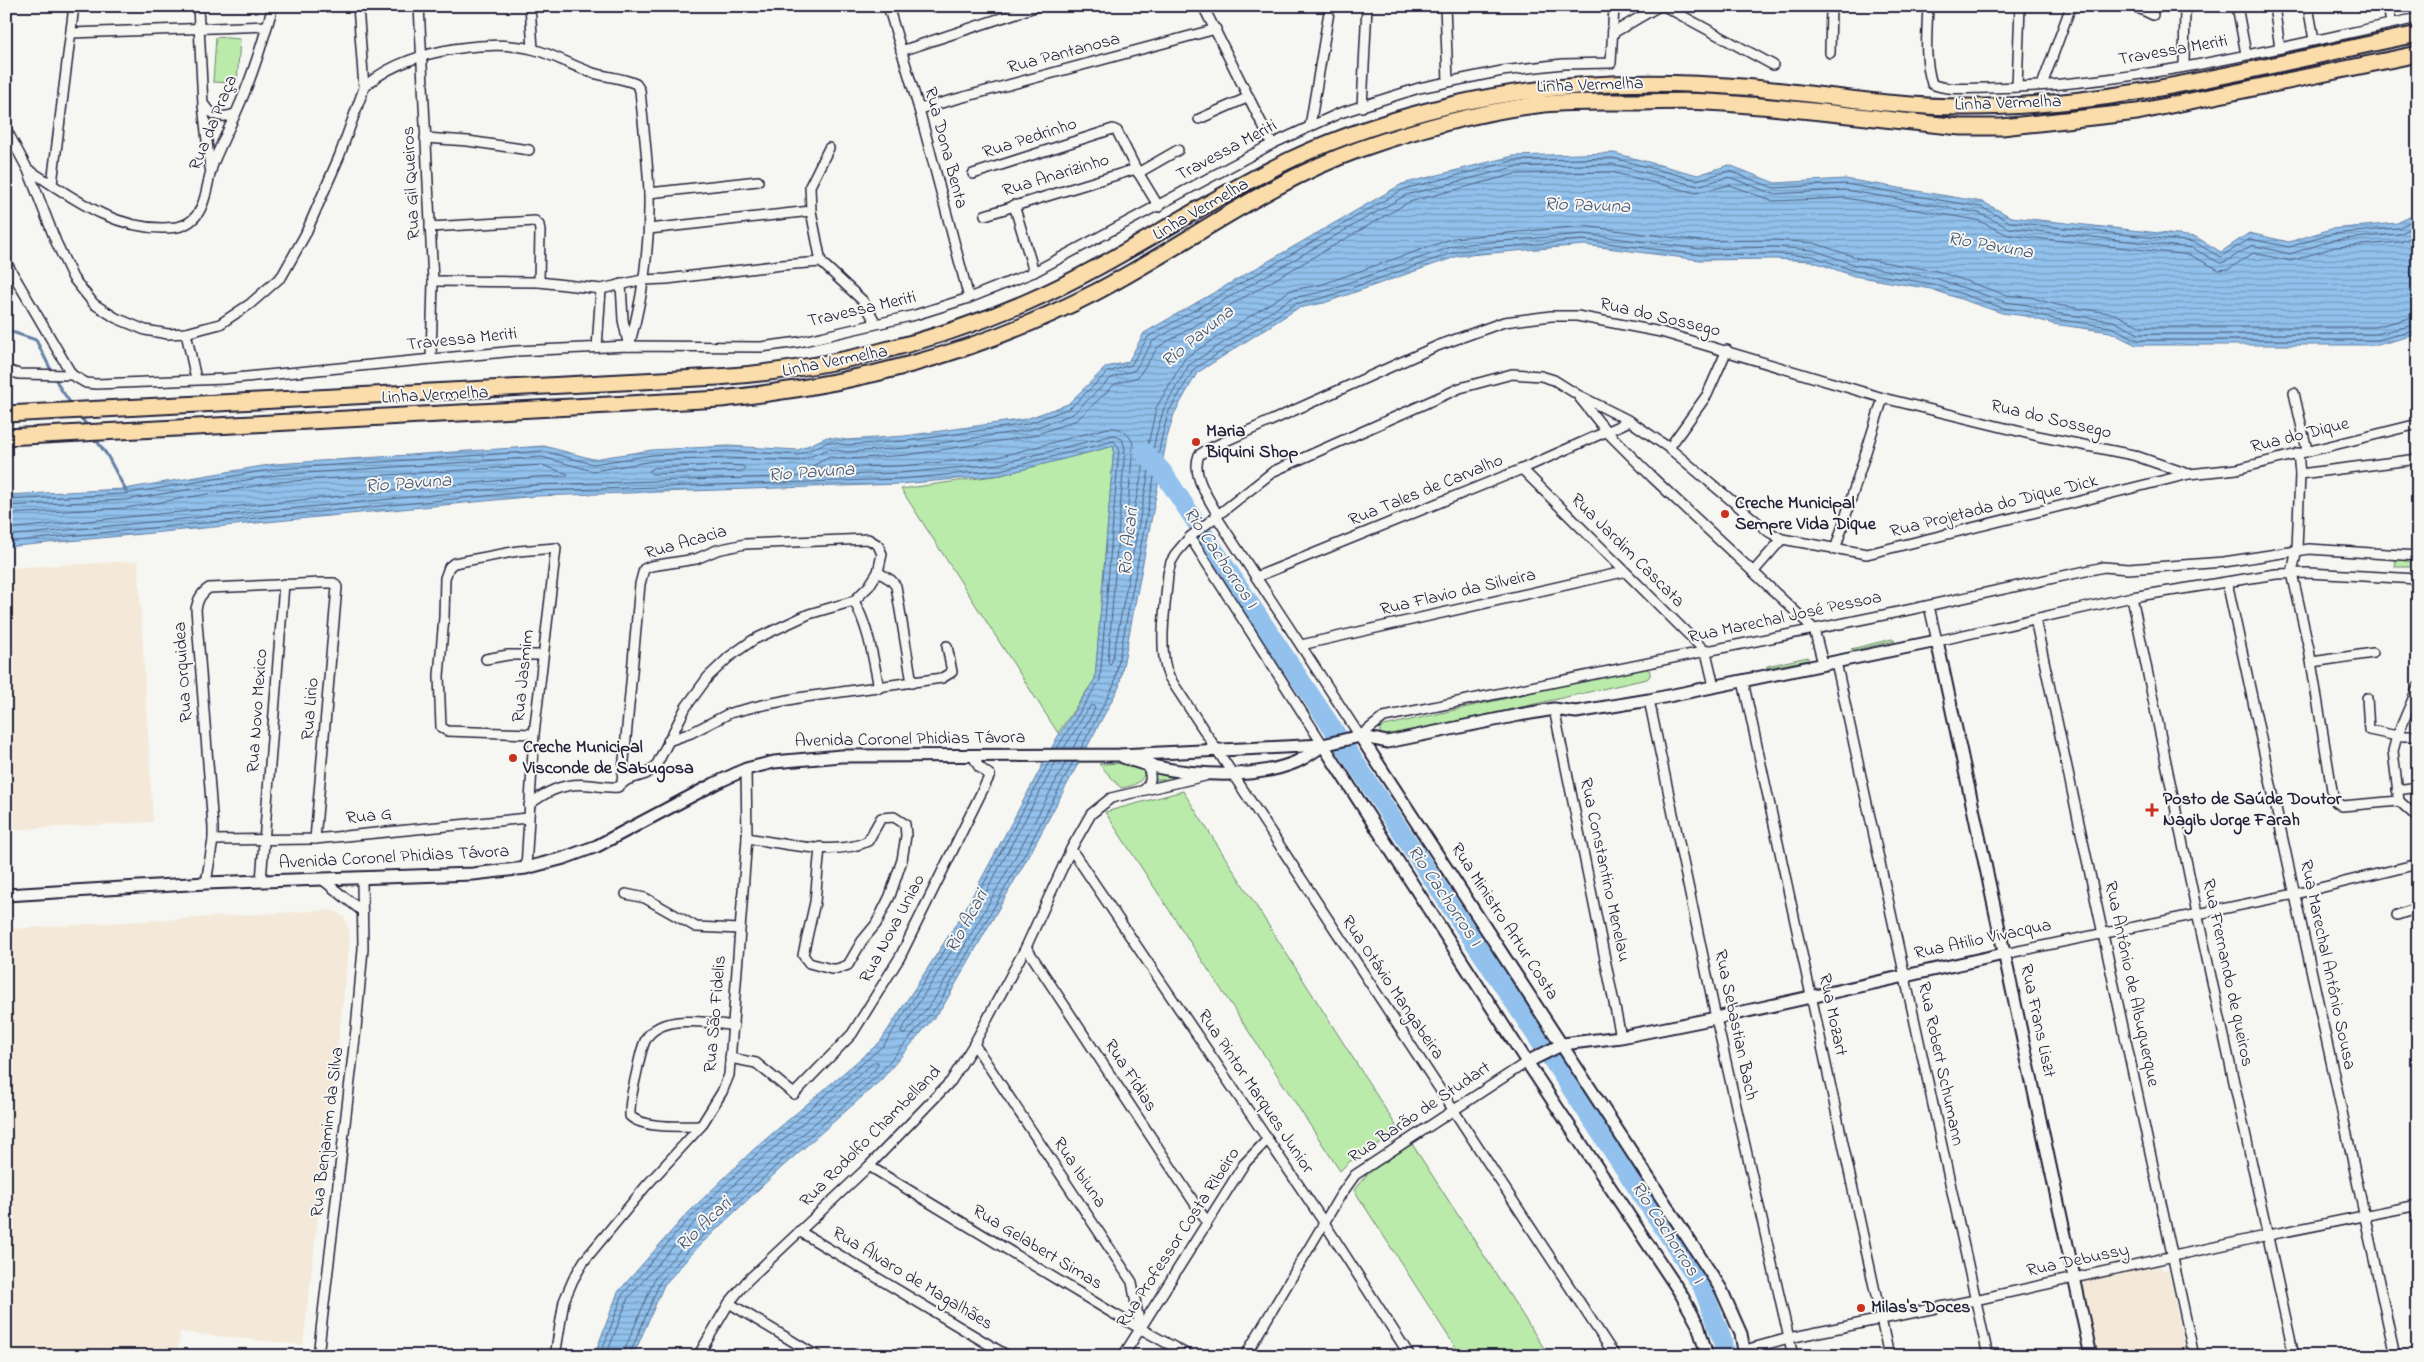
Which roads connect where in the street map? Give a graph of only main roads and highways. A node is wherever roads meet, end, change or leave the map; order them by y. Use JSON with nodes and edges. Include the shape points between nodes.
{"nodes":[{"id":1,"x":2418,"y":34,"type":"edge"},
{"id":2,"x":2418,"y":54,"type":"edge"},
{"id":3,"x":6,"y":414,"type":"edge"},
{"id":4,"x":6,"y":437,"type":"edge"}],
"edges":[{"from":1,"to":3,"type":"highway","name":"Linha Vermelha","via":[[2131,94],[2074,102],[2010,106],[1911,105],[1681,83],[1586,86],[1479,99],[1379,124],[1335,140],[1258,177],[1025,303],[920,340],[857,356],[783,370],[718,377]]},
{"from":2,"to":4,"type":"highway","name":"Linha Vermelha","via":[[2137,112],[2002,127],[1962,127],[1706,102],[1584,102],[1499,111],[1440,124],[1358,150],[1316,168],[1219,219],[1069,305],[992,339],[872,376],[791,391],[721,399]]}]}
